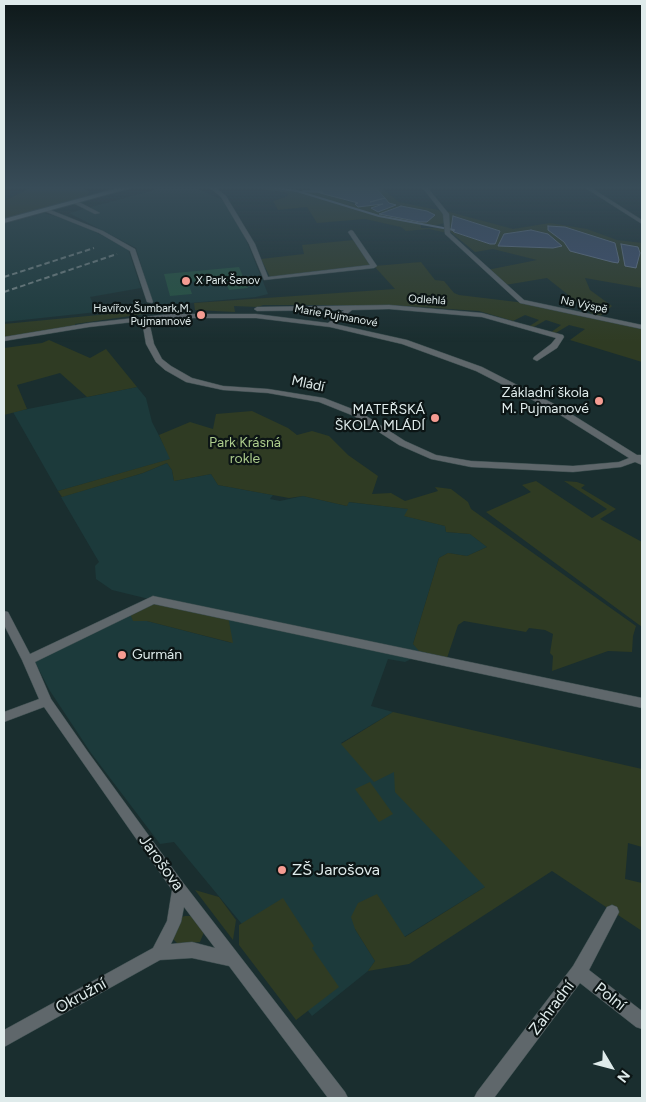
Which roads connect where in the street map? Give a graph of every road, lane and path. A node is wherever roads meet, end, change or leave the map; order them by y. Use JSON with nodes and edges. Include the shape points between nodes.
{"nodes":[{"id":1,"x":112,"y":238,"type":"edge"},
{"id":2,"x":249,"y":238,"type":"edge"},
{"id":3,"x":355,"y":238,"type":"edge"},
{"id":4,"x":453,"y":238,"type":"edge"},
{"id":5,"x":150,"y":302,"type":"dead end"},
{"id":6,"x":350,"y":308,"type":"junction"},
{"id":7,"x":257,"y":309,"type":"dead end"},
{"id":8,"x":145,"y":318,"type":"junction"},
{"id":9,"x":330,"y":325,"type":"junction"},
{"id":10,"x":642,"y":327,"type":"edge"},
{"id":11,"x":4,"y":339,"type":"edge"},
{"id":12,"x":537,"y":358,"type":"dead end"},
{"id":13,"x":641,"y":458,"type":"edge"},
{"id":14,"x":4,"y":615,"type":"edge"},
{"id":15,"x":28,"y":660,"type":"junction"},
{"id":16,"x":46,"y":701,"type":"junction"},
{"id":17,"x":642,"y":703,"type":"edge"},
{"id":18,"x":4,"y":717,"type":"edge"},
{"id":19,"x":179,"y":888,"type":"junction"},
{"id":20,"x":612,"y":912,"type":"dead end"},
{"id":21,"x":158,"y":953,"type":"junction"},
{"id":22,"x":234,"y":960,"type":"junction"},
{"id":23,"x":579,"y":972,"type":"junction"},
{"id":24,"x":642,"y":1022,"type":"edge"},
{"id":25,"x":4,"y":1039,"type":"edge"},
{"id":26,"x":339,"y":1098,"type":"edge"},
{"id":27,"x":483,"y":1098,"type":"edge"}],
"edges":[{"from":1,"to":5,"type":"street","via":[[133,250]]},
{"from":2,"to":3,"type":"street","via":[[266,279],[374,266]]},
{"from":4,"to":10,"type":"street","name":"Na Výspě","via":[[522,302]]},
{"from":6,"to":7,"type":"street","name":"Odlehlá"},
{"from":6,"to":9,"type":"street"},
{"from":6,"to":12,"type":"street","name":"Odlehlá","via":[[389,307],[482,316],[560,337],[554,346]]},
{"from":8,"to":9,"type":"street","name":"Marie Pujmanové","via":[[256,316]]},
{"from":8,"to":11,"type":"street","name":"Marie Pujmanové"},
{"from":8,"to":13,"type":"street","name":"Mládí","via":[[150,344],[159,360],[189,380],[224,388],[321,400],[357,414],[402,443],[428,455],[471,464],[573,469],[621,464]]},
{"from":9,"to":13,"type":"street","name":"Marie Pujmanové","via":[[404,342],[479,370]]},
{"from":14,"to":15,"type":"street","name":"Jarošova"},
{"from":15,"to":16,"type":"street","name":"Jarošova"},
{"from":15,"to":17,"type":"street","via":[[153,600]]},
{"from":16,"to":18,"type":"street"},
{"from":16,"to":19,"type":"street","name":"Jarošova"},
{"from":19,"to":21,"type":"street","via":[[174,922]]},
{"from":19,"to":22,"type":"street","name":"Jarošova"},
{"from":20,"to":23,"type":"street","name":"Zahradní"},
{"from":21,"to":22,"type":"street","name":"Okružní","via":[[192,950]]},
{"from":21,"to":25,"type":"street","name":"Okružní"},
{"from":22,"to":26,"type":"street","name":"Jarošova"},
{"from":23,"to":24,"type":"street","name":"Polní"},
{"from":23,"to":27,"type":"street","name":"Zahradní"}]}
